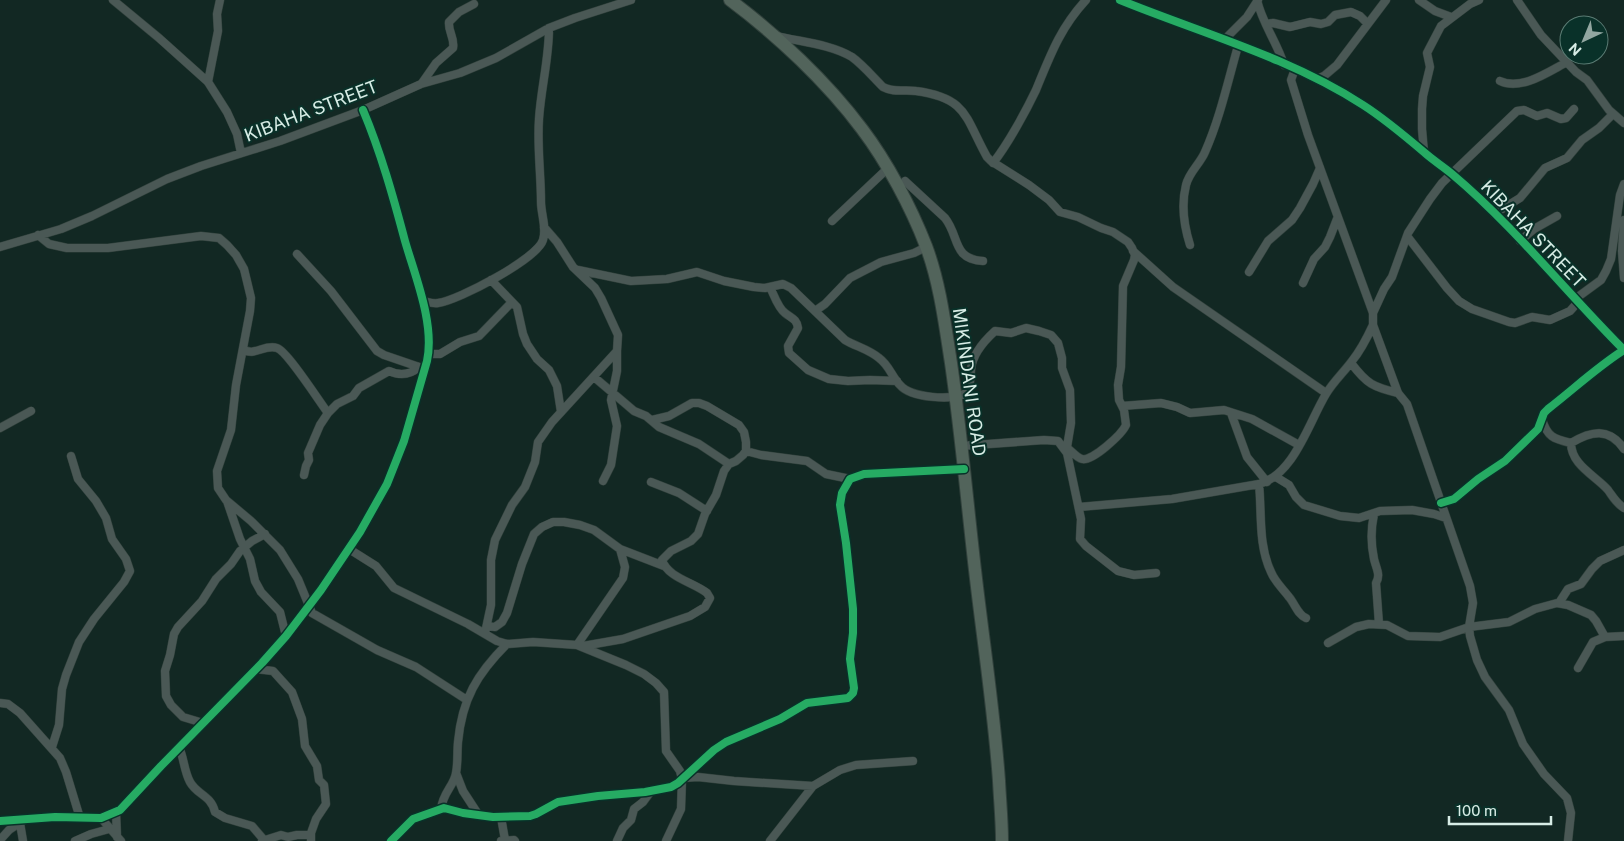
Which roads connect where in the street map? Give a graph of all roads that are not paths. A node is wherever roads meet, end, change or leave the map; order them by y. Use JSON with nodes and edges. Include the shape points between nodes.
{"nodes":[{"id":1,"x":220,"y":0,"type":"edge"},
{"id":2,"x":631,"y":0,"type":"edge"},
{"id":3,"x":730,"y":0,"type":"edge"},
{"id":4,"x":1086,"y":0,"type":"edge"},
{"id":5,"x":1120,"y":0,"type":"edge"},
{"id":6,"x":1258,"y":0,"type":"edge"},
{"id":7,"x":1386,"y":0,"type":"edge"},
{"id":8,"x":1479,"y":0,"type":"edge"},
{"id":9,"x":1517,"y":0,"type":"edge"},
{"id":10,"x":116,"y":1,"type":"edge"},
{"id":11,"x":1423,"y":1,"type":"edge"},
{"id":12,"x":474,"y":4,"type":"dead end"},
{"id":13,"x":1451,"y":17,"type":"junction"},
{"id":14,"x":1267,"y":24,"type":"junction"},
{"id":15,"x":1368,"y":24,"type":"junction"},
{"id":16,"x":549,"y":28,"type":"junction"},
{"id":17,"x":774,"y":36,"type":"junction"},
{"id":18,"x":1224,"y":40,"type":"junction"},
{"id":19,"x":1238,"y":46,"type":"junction"},
{"id":20,"x":1559,"y":53,"type":"edge"},
{"id":21,"x":1284,"y":65,"type":"junction"},
{"id":22,"x":1561,"y":65,"type":"edge"},
{"id":23,"x":1570,"y":65,"type":"edge"},
{"id":24,"x":1295,"y":69,"type":"junction"},
{"id":25,"x":1317,"y":79,"type":"junction"},
{"id":26,"x":1500,"y":81,"type":"dead end"},
{"id":27,"x":208,"y":82,"type":"junction"},
{"id":28,"x":421,"y":84,"type":"junction"},
{"id":29,"x":1574,"y":109,"type":"dead end"},
{"id":30,"x":363,"y":110,"type":"junction"},
{"id":31,"x":1613,"y":114,"type":"junction"},
{"id":32,"x":1624,"y":123,"type":"edge"},
{"id":33,"x":1424,"y":152,"type":"junction"},
{"id":34,"x":241,"y":153,"type":"junction"},
{"id":35,"x":993,"y":163,"type":"junction"},
{"id":36,"x":887,"y":168,"type":"junction"},
{"id":37,"x":1320,"y":168,"type":"junction"},
{"id":38,"x":1452,"y":174,"type":"junction"},
{"id":39,"x":905,"y":181,"type":"dead end"},
{"id":40,"x":1624,"y":184,"type":"edge"},
{"id":41,"x":1494,"y":214,"type":"junction"},
{"id":42,"x":1557,"y":216,"type":"dead end"},
{"id":43,"x":1337,"y":219,"type":"junction"},
{"id":44,"x":1624,"y":220,"type":"edge"},
{"id":45,"x":832,"y":221,"type":"dead end"},
{"id":46,"x":544,"y":227,"type":"junction"},
{"id":47,"x":38,"y":235,"type":"junction"},
{"id":48,"x":1407,"y":236,"type":"junction"},
{"id":49,"x":1623,"y":236,"type":"edge"},
{"id":50,"x":1520,"y":241,"type":"junction"},
{"id":51,"x":1190,"y":245,"type":"dead end"},
{"id":52,"x":0,"y":247,"type":"edge"},
{"id":53,"x":926,"y":247,"type":"junction"},
{"id":54,"x":1134,"y":251,"type":"junction"},
{"id":55,"x":297,"y":254,"type":"dead end"},
{"id":56,"x":983,"y":261,"type":"dead end"},
{"id":57,"x":578,"y":270,"type":"junction"},
{"id":58,"x":1249,"y":272,"type":"dead end"},
{"id":59,"x":1624,"y":278,"type":"edge"},
{"id":60,"x":491,"y":280,"type":"junction"},
{"id":61,"x":1303,"y":283,"type":"dead end"},
{"id":62,"x":770,"y":287,"type":"junction"},
{"id":63,"x":423,"y":301,"type":"junction"},
{"id":64,"x":1576,"y":301,"type":"junction"},
{"id":65,"x":512,"y":302,"type":"junction"},
{"id":66,"x":815,"y":311,"type":"junction"},
{"id":67,"x":1373,"y":314,"type":"junction"},
{"id":68,"x":1373,"y":325,"type":"junction"},
{"id":69,"x":243,"y":349,"type":"junction"},
{"id":70,"x":1624,"y":350,"type":"edge"},
{"id":71,"x":617,"y":352,"type":"junction"},
{"id":72,"x":428,"y":354,"type":"junction"},
{"id":73,"x":1351,"y":363,"type":"junction"},
{"id":74,"x":422,"y":368,"type":"junction"},
{"id":75,"x":594,"y":377,"type":"junction"},
{"id":76,"x":897,"y":381,"type":"junction"},
{"id":77,"x":612,"y":392,"type":"junction"},
{"id":78,"x":1398,"y":393,"type":"junction"},
{"id":79,"x":1326,"y":394,"type":"junction"},
{"id":80,"x":956,"y":397,"type":"junction"},
{"id":81,"x":1122,"y":406,"type":"junction"},
{"id":82,"x":30,"y":411,"type":"dead end"},
{"id":83,"x":561,"y":412,"type":"junction"},
{"id":84,"x":328,"y":413,"type":"junction"},
{"id":85,"x":1231,"y":413,"type":"junction"},
{"id":86,"x":1542,"y":419,"type":"junction"},
{"id":87,"x":652,"y":420,"type":"junction"},
{"id":88,"x":0,"y":428,"type":"edge"},
{"id":89,"x":1571,"y":444,"type":"junction"},
{"id":90,"x":1299,"y":445,"type":"junction"},
{"id":91,"x":961,"y":446,"type":"junction"},
{"id":92,"x":1064,"y":446,"type":"junction"},
{"id":93,"x":1624,"y":449,"type":"edge"},
{"id":94,"x":746,"y":451,"type":"junction"},
{"id":95,"x":71,"y":456,"type":"dead end"},
{"id":96,"x":729,"y":464,"type":"junction"},
{"id":97,"x":964,"y":469,"type":"junction"},
{"id":98,"x":304,"y":475,"type":"dead end"},
{"id":99,"x":1276,"y":477,"type":"junction"},
{"id":100,"x":850,"y":479,"type":"junction"},
{"id":101,"x":603,"y":481,"type":"dead end"},
{"id":102,"x":651,"y":482,"type":"dead end"},
{"id":103,"x":1263,"y":483,"type":"junction"},
{"id":104,"x":226,"y":500,"type":"junction"},
{"id":105,"x":1441,"y":503,"type":"junction"},
{"id":106,"x":1078,"y":507,"type":"junction"},
{"id":107,"x":1624,"y":508,"type":"edge"},
{"id":108,"x":707,"y":511,"type":"junction"},
{"id":109,"x":1374,"y":514,"type":"junction"},
{"id":110,"x":1359,"y":518,"type":"junction"},
{"id":111,"x":1446,"y":518,"type":"junction"},
{"id":112,"x":1372,"y":532,"type":"junction"},
{"id":113,"x":265,"y":534,"type":"junction"},
{"id":114,"x":244,"y":548,"type":"junction"},
{"id":115,"x":349,"y":549,"type":"junction"},
{"id":116,"x":620,"y":549,"type":"junction"},
{"id":117,"x":1624,"y":550,"type":"edge"},
{"id":118,"x":664,"y":566,"type":"junction"},
{"id":119,"x":1156,"y":573,"type":"dead end"},
{"id":120,"x":1559,"y":603,"type":"junction"},
{"id":121,"x":310,"y":605,"type":"junction"},
{"id":122,"x":1306,"y":618,"type":"dead end"},
{"id":123,"x":1379,"y":624,"type":"junction"},
{"id":124,"x":1469,"y":627,"type":"junction"},
{"id":125,"x":486,"y":630,"type":"junction"},
{"id":126,"x":286,"y":636,"type":"junction"},
{"id":127,"x":1624,"y":636,"type":"edge"},
{"id":128,"x":1605,"y":637,"type":"junction"},
{"id":129,"x":1328,"y":643,"type":"dead end"},
{"id":130,"x":507,"y":644,"type":"junction"},
{"id":131,"x":579,"y":646,"type":"junction"},
{"id":132,"x":1578,"y":668,"type":"dead end"},
{"id":133,"x":256,"y":669,"type":"junction"},
{"id":134,"x":467,"y":700,"type":"junction"},
{"id":135,"x":0,"y":703,"type":"edge"},
{"id":136,"x":203,"y":723,"type":"junction"},
{"id":137,"x":52,"y":747,"type":"junction"},
{"id":138,"x":180,"y":747,"type":"junction"},
{"id":139,"x":913,"y":761,"type":"dead end"},
{"id":140,"x":456,"y":773,"type":"junction"},
{"id":141,"x":683,"y":779,"type":"junction"},
{"id":142,"x":813,"y":786,"type":"junction"},
{"id":143,"x":651,"y":791,"type":"junction"},
{"id":144,"x":441,"y":808,"type":"junction"},
{"id":145,"x":116,"y":812,"type":"junction"},
{"id":146,"x":478,"y":814,"type":"junction"},
{"id":147,"x":501,"y":817,"type":"junction"},
{"id":148,"x":80,"y":818,"type":"junction"},
{"id":149,"x":101,"y":818,"type":"junction"},
{"id":150,"x":0,"y":820,"type":"edge"},
{"id":151,"x":23,"y":821,"type":"junction"},
{"id":152,"x":109,"y":830,"type":"junction"},
{"id":153,"x":311,"y":838,"type":"edge"},
{"id":154,"x":119,"y":839,"type":"edge"},
{"id":155,"x":0,"y":840,"type":"edge"},
{"id":156,"x":263,"y":840,"type":"edge"},
{"id":157,"x":503,"y":840,"type":"edge"},
{"id":158,"x":23,"y":841,"type":"edge"},
{"id":159,"x":75,"y":841,"type":"edge"},
{"id":160,"x":391,"y":841,"type":"edge"},
{"id":161,"x":515,"y":841,"type":"edge"},
{"id":162,"x":617,"y":841,"type":"edge"},
{"id":163,"x":666,"y":841,"type":"edge"},
{"id":164,"x":770,"y":841,"type":"edge"},
{"id":165,"x":1002,"y":841,"type":"edge"},
{"id":166,"x":1568,"y":841,"type":"edge"}],
"edges":[{"from":1,"to":27,"type":"street"},
{"from":2,"to":16,"type":"street","name":"KIBAHA STREET"},
{"from":3,"to":17,"type":"highway","name":"MIKINDANI ROAD"},
{"from":4,"to":35,"type":"street","via":[[1056,41],[1035,91]]},
{"from":5,"to":18,"type":"street","name":"KIBAHA STREET"},
{"from":6,"to":14,"type":"street","via":[[1262,18]]},
{"from":6,"to":18,"type":"street","via":[[1247,17]]},
{"from":7,"to":15,"type":"street"},
{"from":8,"to":13,"type":"street"},
{"from":9,"to":20,"type":"street"},
{"from":10,"to":27,"type":"street"},
{"from":11,"to":13,"type":"street"},
{"from":12,"to":28,"type":"street","via":[[449,22],[453,48],[436,63]]},
{"from":13,"to":33,"type":"street","via":[[1439,28],[1428,54],[1430,67],[1422,109]]},
{"from":14,"to":15,"type":"street","via":[[1290,27],[1310,22],[1321,24],[1335,15],[1351,12]]},
{"from":14,"to":21,"type":"street"},
{"from":15,"to":25,"type":"street","via":[[1331,71]]},
{"from":16,"to":28,"type":"street","name":"KIBAHA STREET","via":[[496,58]]},
{"from":16,"to":46,"type":"street","via":[[539,120]]},
{"from":17,"to":35,"type":"street","via":[[846,54],[888,90],[926,92],[954,102],[965,114],[987,158]]},
{"from":17,"to":36,"type":"highway","name":"MIKINDANI ROAD","via":[[834,95],[862,129]]},
{"from":18,"to":19,"type":"street","name":"KIBAHA STREET"},
{"from":19,"to":21,"type":"street","name":"KIBAHA STREET"},
{"from":19,"to":51,"type":"street","via":[[1206,151],[1186,184],[1185,226]]},
{"from":21,"to":24,"type":"street","name":"KIBAHA STREET"},
{"from":22,"to":26,"type":"street","via":[[1522,83]]},
{"from":23,"to":31,"type":"street","via":[[1590,83]]},
{"from":24,"to":25,"type":"street","name":"KIBAHA STREET"},
{"from":24,"to":37,"type":"street","via":[[1291,80]]},
{"from":25,"to":33,"type":"street","name":"KIBAHA STREET","via":[[1385,119]]},
{"from":27,"to":34,"type":"street","via":[[227,112]]},
{"from":28,"to":30,"type":"street","name":"KIBAHA STREET"},
{"from":29,"to":38,"type":"street","via":[[1561,119],[1547,113],[1537,116],[1524,110],[1517,111]]},
{"from":30,"to":34,"type":"street","name":"KIBAHA STREET"},
{"from":30,"to":63,"type":"street","via":[[386,169]]},
{"from":31,"to":32,"type":"street"},
{"from":31,"to":41,"type":"street","via":[[1582,140],[1567,158],[1545,168],[1520,198]]},
{"from":33,"to":38,"type":"street","name":"KIBAHA STREET"},
{"from":34,"to":47,"type":"street","name":"KIBAHA STREET","via":[[167,179],[92,216]]},
{"from":35,"to":54,"type":"street","via":[[1034,188],[1060,212],[1078,216],[1113,232],[1128,242]]},
{"from":36,"to":45,"type":"street"},
{"from":36,"to":53,"type":"highway","name":"MIKINDANI ROAD"},
{"from":37,"to":43,"type":"street"},
{"from":37,"to":58,"type":"street","via":[[1292,220],[1268,241]]},
{"from":38,"to":41,"type":"street","name":"KIBAHA STREET"},
{"from":38,"to":48,"type":"street","via":[[1430,199]]},
{"from":39,"to":56,"type":"street","via":[[951,225],[962,253],[972,260]]},
{"from":40,"to":64,"type":"street","via":[[1611,259],[1604,276]]},
{"from":41,"to":50,"type":"street","name":"KIBAHA STREET"},
{"from":42,"to":50,"type":"street"},
{"from":43,"to":61,"type":"street","via":[[1325,247],[1314,259]]},
{"from":43,"to":67,"type":"street"},
{"from":44,"to":49,"type":"street"},
{"from":46,"to":57,"type":"street"},
{"from":46,"to":60,"type":"street","via":[[539,248]]},
{"from":47,"to":52,"type":"street","name":"KIBAHA STREET"},
{"from":47,"to":69,"type":"street","via":[[49,244],[67,248],[108,248],[201,236],[219,238],[241,262],[246,278],[250,311]]},
{"from":48,"to":64,"type":"street","via":[[1447,288],[1472,309],[1515,323],[1532,317],[1550,320],[1570,311]]},
{"from":48,"to":67,"type":"street","via":[[1392,277]]},
{"from":49,"to":59,"type":"street"},
{"from":50,"to":64,"type":"street","name":"KIBAHA STREET"},
{"from":53,"to":66,"type":"street","via":[[914,254],[881,262],[850,278]]},
{"from":53,"to":80,"type":"highway","name":"MIKINDANI ROAD","via":[[938,290]]},
{"from":54,"to":79,"type":"street","via":[[1173,287]]},
{"from":54,"to":81,"type":"street","via":[[1134,260],[1122,286],[1118,385]]},
{"from":55,"to":74,"type":"street","via":[[377,351]]},
{"from":57,"to":62,"type":"street","via":[[631,281],[667,279],[697,272],[732,283]]},
{"from":57,"to":71,"type":"street","via":[[597,291],[607,309],[618,335]]},
{"from":60,"to":63,"type":"street","via":[[458,298],[438,303]]},
{"from":60,"to":65,"type":"street"},
{"from":62,"to":66,"type":"street","via":[[787,286]]},
{"from":62,"to":76,"type":"street","via":[[782,310],[798,325],[788,346],[789,353],[808,370],[836,380]]},
{"from":63,"to":72,"type":"street"},
{"from":64,"to":70,"type":"street","name":"KIBAHA STREET"},
{"from":65,"to":72,"type":"street","via":[[479,336],[460,342],[440,354]]},
{"from":65,"to":83,"type":"street","via":[[518,309],[527,344],[558,386]]},
{"from":66,"to":76,"type":"street","via":[[845,340],[881,359]]},
{"from":67,"to":68,"type":"street"},
{"from":68,"to":73,"type":"street"},
{"from":68,"to":78,"type":"street"},
{"from":69,"to":84,"type":"street","via":[[251,353],[271,347],[281,350]]},
{"from":69,"to":104,"type":"street","via":[[231,430],[216,477],[218,488]]},
{"from":70,"to":86,"type":"street","via":[[1548,409]]},
{"from":71,"to":75,"type":"street"},
{"from":71,"to":77,"type":"street"},
{"from":72,"to":74,"type":"street"},
{"from":73,"to":78,"type":"street","via":[[1372,386]]},
{"from":73,"to":79,"type":"street"},
{"from":74,"to":84,"type":"street","via":[[408,374],[389,371],[358,388],[353,396]]},
{"from":74,"to":115,"type":"street","via":[[404,441],[387,484]]},
{"from":75,"to":77,"type":"street"},
{"from":75,"to":83,"type":"street"},
{"from":76,"to":80,"type":"street","via":[[901,387],[918,395]]},
{"from":77,"to":87,"type":"street","via":[[634,411]]},
{"from":77,"to":101,"type":"street","via":[[617,426],[611,465]]},
{"from":78,"to":105,"type":"street","via":[[1407,404]]},
{"from":79,"to":90,"type":"street"},
{"from":80,"to":91,"type":"highway","name":"MIKINDANI ROAD"},
{"from":80,"to":92,"type":"street","via":[[966,393],[971,382],[973,360],[995,331],[1011,333],[1026,328],[1051,335],[1058,343],[1070,390],[1071,422]]},
{"from":81,"to":85,"type":"street","via":[[1161,404],[1178,406],[1190,413],[1221,409]]},
{"from":81,"to":92,"type":"street","via":[[1126,422],[1124,429],[1095,456],[1081,459]]},
{"from":82,"to":88,"type":"street"},
{"from":83,"to":125,"type":"street","via":[[540,439],[525,487],[494,540],[491,605]]},
{"from":84,"to":98,"type":"street","via":[[308,453]]},
{"from":85,"to":90,"type":"street","via":[[1258,422]]},
{"from":85,"to":103,"type":"street","via":[[1247,457]]},
{"from":86,"to":89,"type":"street","via":[[1550,435]]},
{"from":86,"to":105,"type":"street","via":[[1538,428],[1500,465],[1454,500]]},
{"from":87,"to":94,"type":"street","via":[[699,403],[739,425],[746,436]]},
{"from":87,"to":96,"type":"street","via":[[662,429],[699,444]]},
{"from":89,"to":93,"type":"street","via":[[1587,434],[1604,433]]},
{"from":89,"to":107,"type":"street","via":[[1578,462]]},
{"from":90,"to":99,"type":"street"},
{"from":91,"to":92,"type":"street","via":[[1044,440],[1058,441]]},
{"from":91,"to":97,"type":"highway","name":"MIKINDANI ROAD"},
{"from":92,"to":106,"type":"street"},
{"from":94,"to":96,"type":"street"},
{"from":94,"to":100,"type":"street","via":[[806,461],[826,474]]},
{"from":95,"to":137,"type":"street","via":[[78,479],[106,518],[112,539],[130,571],[79,642],[62,689],[59,726]]},
{"from":96,"to":108,"type":"street"},
{"from":97,"to":100,"type":"street","via":[[864,474]]},
{"from":97,"to":165,"type":"highway","name":"MIKINDANI ROAD","via":[[994,719]]},
{"from":99,"to":103,"type":"street"},
{"from":99,"to":110,"type":"street","via":[[1289,485],[1304,506]]},
{"from":100,"to":141,"type":"street","via":[[840,505],[853,609],[850,659],[853,693],[848,698],[807,702],[771,723],[726,742]]},
{"from":102,"to":108,"type":"street","via":[[679,493]]},
{"from":103,"to":106,"type":"street","via":[[1172,500]]},
{"from":103,"to":122,"type":"street","via":[[1262,544],[1269,568],[1274,579]]},
{"from":104,"to":113,"type":"street"},
{"from":104,"to":114,"type":"street"},
{"from":105,"to":111,"type":"street"},
{"from":106,"to":119,"type":"street","via":[[1080,539],[1086,546],[1118,571],[1134,575]]},
{"from":108,"to":118,"type":"street","via":[[698,534],[664,556]]},
{"from":109,"to":110,"type":"street"},
{"from":109,"to":111,"type":"street","via":[[1387,510],[1412,510]]},
{"from":109,"to":112,"type":"street"},
{"from":110,"to":112,"type":"street"},
{"from":111,"to":124,"type":"street","via":[[1472,595]]},
{"from":112,"to":123,"type":"street","via":[[1374,560],[1378,569]]},
{"from":113,"to":114,"type":"street"},
{"from":113,"to":121,"type":"street","via":[[280,550]]},
{"from":114,"to":126,"type":"street","via":[[257,587],[280,612]]},
{"from":114,"to":136,"type":"street","via":[[178,627],[172,641],[165,672],[166,696],[183,717]]},
{"from":115,"to":121,"type":"street"},
{"from":115,"to":125,"type":"street","via":[[376,566],[394,588]]},
{"from":116,"to":118,"type":"street"},
{"from":116,"to":125,"type":"street","via":[[580,524],[553,522],[542,527],[534,534],[528,547],[507,613],[496,627]]},
{"from":116,"to":131,"type":"street","via":[[624,578]]},
{"from":117,"to":120,"type":"street","via":[[1600,561],[1581,584],[1568,589]]},
{"from":118,"to":131,"type":"street","via":[[707,593],[710,598],[705,607],[690,616],[638,634]]},
{"from":120,"to":124,"type":"street","via":[[1535,609],[1509,622]]},
{"from":120,"to":128,"type":"street","via":[[1591,615]]},
{"from":121,"to":126,"type":"street"},
{"from":121,"to":134,"type":"street","via":[[309,610],[319,618],[384,654],[416,667]]},
{"from":123,"to":124,"type":"street","via":[[1412,636],[1440,637]]},
{"from":123,"to":129,"type":"street","via":[[1356,627]]},
{"from":124,"to":166,"type":"street","via":[[1480,668],[1509,710],[1522,744],[1567,798],[1571,813]]},
{"from":125,"to":130,"type":"street","via":[[497,641]]},
{"from":126,"to":133,"type":"street"},
{"from":127,"to":128,"type":"street"},
{"from":128,"to":132,"type":"street","via":[[1590,645]]},
{"from":130,"to":131,"type":"street","via":[[533,642]]},
{"from":130,"to":134,"type":"street","via":[[478,678]]},
{"from":131,"to":141,"type":"street","via":[[644,674],[664,692],[666,751]]},
{"from":133,"to":136,"type":"street"},
{"from":133,"to":153,"type":"street","via":[[276,673],[292,692],[300,710],[305,746],[317,766],[318,780],[324,785],[326,796],[326,804],[317,816]]},
{"from":134,"to":140,"type":"street"},
{"from":135,"to":137,"type":"street","via":[[14,708]]},
{"from":136,"to":138,"type":"street"},
{"from":137,"to":148,"type":"street","via":[[66,772]]},
{"from":138,"to":145,"type":"street"},
{"from":138,"to":156,"type":"street","via":[[191,783],[214,805],[215,812],[252,826]]},
{"from":139,"to":142,"type":"street","via":[[856,765]]},
{"from":140,"to":144,"type":"street"},
{"from":140,"to":146,"type":"street"},
{"from":141,"to":142,"type":"street","via":[[698,777]]},
{"from":141,"to":143,"type":"street","via":[[671,788]]},
{"from":141,"to":163,"type":"street","via":[[681,809]]},
{"from":142,"to":164,"type":"street"},
{"from":143,"to":147,"type":"street","via":[[558,802],[533,815]]},
{"from":143,"to":162,"type":"street","via":[[644,802],[634,808],[631,820]]},
{"from":144,"to":146,"type":"street"},
{"from":144,"to":160,"type":"street","via":[[413,819]]},
{"from":145,"to":149,"type":"street"},
{"from":145,"to":154,"type":"street"},
{"from":146,"to":147,"type":"street"},
{"from":147,"to":157,"type":"street"},
{"from":148,"to":149,"type":"street"},
{"from":148,"to":151,"type":"street"},
{"from":149,"to":152,"type":"street"},
{"from":150,"to":151,"type":"street"},
{"from":151,"to":155,"type":"street"},
{"from":151,"to":158,"type":"street"},
{"from":152,"to":154,"type":"street"},
{"from":152,"to":159,"type":"street"},
{"from":153,"to":156,"type":"street","via":[[297,834]]},
{"from":157,"to":161,"type":"street"}]}
